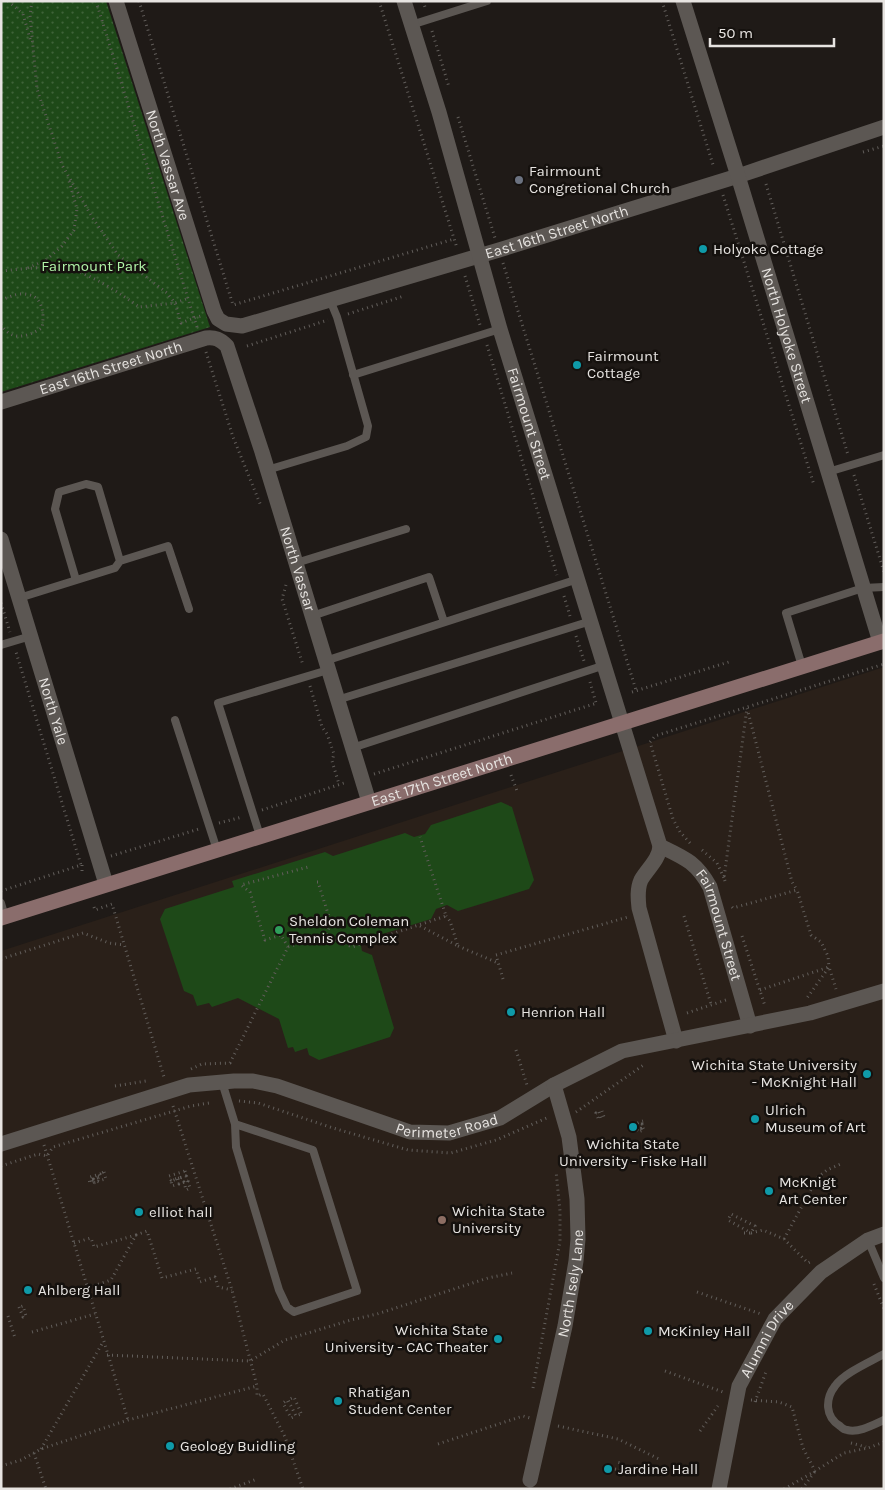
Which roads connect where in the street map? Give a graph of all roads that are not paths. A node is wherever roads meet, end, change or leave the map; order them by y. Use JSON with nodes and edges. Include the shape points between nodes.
{"nodes":[{"id":1,"x":116,"y":1,"type":"edge"},
{"id":2,"x":404,"y":1,"type":"edge"},
{"id":3,"x":487,"y":1,"type":"edge"},
{"id":4,"x":683,"y":1,"type":"edge"},
{"id":5,"x":411,"y":25,"type":"junction"},
{"id":6,"x":884,"y":127,"type":"edge"},
{"id":7,"x":738,"y":176,"type":"junction"},
{"id":8,"x":480,"y":256,"type":"junction"},
{"id":9,"x":330,"y":300,"type":"junction"},
{"id":10,"x":226,"y":324,"type":"joint"},
{"id":11,"x":500,"y":329,"type":"junction"},
{"id":12,"x":221,"y":340,"type":"joint"},
{"id":13,"x":353,"y":375,"type":"junction"},
{"id":14,"x":1,"y":402,"type":"edge"},
{"id":15,"x":884,"y":455,"type":"edge"},
{"id":16,"x":267,"y":470,"type":"junction"},
{"id":17,"x":828,"y":472,"type":"junction"},
{"id":18,"x":406,"y":529,"type":"dead end"},
{"id":19,"x":1,"y":539,"type":"edge"},
{"id":20,"x":120,"y":560,"type":"junction"},
{"id":21,"x":296,"y":563,"type":"junction"},
{"id":22,"x":578,"y":579,"type":"junction"},
{"id":23,"x":76,"y":580,"type":"junction"},
{"id":24,"x":884,"y":587,"type":"edge"},
{"id":25,"x":863,"y":588,"type":"junction"},
{"id":26,"x":19,"y":598,"type":"junction"},
{"id":27,"x":189,"y":609,"type":"dead end"},
{"id":28,"x":312,"y":616,"type":"junction"},
{"id":29,"x":591,"y":621,"type":"junction"},
{"id":30,"x":444,"y":622,"type":"junction"},
{"id":31,"x":31,"y":636,"type":"junction"},
{"id":32,"x":882,"y":642,"type":"edge"},
{"id":33,"x":1,"y":645,"type":"edge"},
{"id":34,"x":327,"y":665,"type":"junction"},
{"id":35,"x":604,"y":665,"type":"junction"},
{"id":36,"x":802,"y":666,"type":"junction"},
{"id":37,"x":337,"y":700,"type":"junction"},
{"id":38,"x":175,"y":720,"type":"dead end"},
{"id":39,"x":623,"y":723,"type":"junction"},
{"id":40,"x":352,"y":748,"type":"junction"},
{"id":41,"x":369,"y":802,"type":"junction"},
{"id":42,"x":260,"y":836,"type":"junction"},
{"id":43,"x":660,"y":846,"type":"junction"},
{"id":44,"x":216,"y":850,"type":"junction"},
{"id":45,"x":106,"y":884,"type":"junction"},
{"id":46,"x":2,"y":912,"type":"edge"},
{"id":47,"x":884,"y":991,"type":"edge"},
{"id":48,"x":750,"y":1026,"type":"junction"},
{"id":49,"x":676,"y":1041,"type":"junction"},
{"id":50,"x":222,"y":1082,"type":"junction"},
{"id":51,"x":554,"y":1085,"type":"junction"},
{"id":52,"x":235,"y":1124,"type":"junction"},
{"id":53,"x":1,"y":1144,"type":"edge"},
{"id":54,"x":884,"y":1234,"type":"edge"},
{"id":55,"x":868,"y":1240,"type":"junction"},
{"id":56,"x":884,"y":1278,"type":"edge"},
{"id":57,"x":884,"y":1354,"type":"edge"},
{"id":58,"x":884,"y":1420,"type":"edge"},
{"id":59,"x":530,"y":1480,"type":"dead end"},
{"id":60,"x":719,"y":1489,"type":"edge"}],
"edges":[{"from":1,"to":10,"type":"street","name":"North Vassar Ave","via":[[214,311]]},
{"from":2,"to":5,"type":"street","name":"Fairmount Street"},
{"from":3,"to":5,"type":"lane"},
{"from":4,"to":7,"type":"street","name":"North Holyoke Street"},
{"from":5,"to":8,"type":"street","name":"Fairmount Street"},
{"from":6,"to":7,"type":"street","name":"East 16th Street North"},
{"from":7,"to":8,"type":"street","name":"East 16th Street North"},
{"from":7,"to":17,"type":"street","name":"North Holyoke Street"},
{"from":8,"to":9,"type":"street","name":"East 16th Street North"},
{"from":8,"to":11,"type":"street","name":"Fairmount Street"},
{"from":9,"to":10,"type":"street","name":"East 16th Street North","via":[[242,326]]},
{"from":9,"to":13,"type":"lane"},
{"from":11,"to":13,"type":"lane"},
{"from":11,"to":22,"type":"street","name":"Fairmount Street"},
{"from":12,"to":14,"type":"street","name":"East 16th Street North","via":[[214,337],[202,339]]},
{"from":12,"to":16,"type":"street","name":"North Vassar","via":[[227,346]]},
{"from":13,"to":16,"type":"lane","via":[[368,426],[366,437],[347,446]]},
{"from":15,"to":17,"type":"lane"},
{"from":16,"to":21,"type":"street","name":"North Vassar"},
{"from":17,"to":25,"type":"street","name":"North Holyoke Street"},
{"from":18,"to":21,"type":"lane"},
{"from":19,"to":26,"type":"street","name":"North Yale"},
{"from":20,"to":23,"type":"lane","via":[[116,568]]},
{"from":20,"to":23,"type":"lane","via":[[98,487],[86,484],[59,492],[55,509]]},
{"from":20,"to":27,"type":"lane","via":[[168,546]]},
{"from":21,"to":28,"type":"street","name":"North Vassar"},
{"from":22,"to":29,"type":"street","name":"Fairmount Street"},
{"from":22,"to":30,"type":"lane"},
{"from":23,"to":26,"type":"lane"},
{"from":24,"to":25,"type":"lane"},
{"from":25,"to":32,"type":"street","name":"North Holyoke Street"},
{"from":25,"to":36,"type":"lane","via":[[786,612]]},
{"from":26,"to":31,"type":"street","name":"North Yale"},
{"from":28,"to":30,"type":"lane","via":[[430,577]]},
{"from":28,"to":34,"type":"street","name":"North Vassar"},
{"from":29,"to":35,"type":"street","name":"Fairmount Street"},
{"from":29,"to":37,"type":"lane"},
{"from":30,"to":34,"type":"lane"},
{"from":31,"to":33,"type":"lane"},
{"from":31,"to":45,"type":"street","name":"North Yale"},
{"from":32,"to":36,"type":"street","name":"East 17th Street North"},
{"from":34,"to":37,"type":"street","name":"North Vassar"},
{"from":34,"to":42,"type":"lane","via":[[307,676],[218,703]]},
{"from":35,"to":39,"type":"street","name":"Fairmount Street"},
{"from":35,"to":40,"type":"lane"},
{"from":36,"to":39,"type":"street","name":"East 17th Street North"},
{"from":37,"to":40,"type":"street","name":"North Vassar"},
{"from":38,"to":44,"type":"lane"},
{"from":39,"to":41,"type":"street","name":"East 17th Street North"},
{"from":39,"to":43,"type":"street","name":"Fairmount Street"},
{"from":40,"to":41,"type":"street","name":"North Vassar"},
{"from":41,"to":42,"type":"street","name":"East 17th Street North"},
{"from":42,"to":44,"type":"street","name":"East 17th Street North"},
{"from":43,"to":48,"type":"street","name":"Fairmount Street","via":[[695,864],[710,887]]},
{"from":43,"to":49,"type":"street","via":[[655,862],[641,881],[639,908]]},
{"from":44,"to":45,"type":"street","name":"East 17th Street North"},
{"from":45,"to":46,"type":"street","name":"East 17th Street North"},
{"from":47,"to":48,"type":"street","name":"Perimeter Road","via":[[810,1014]]},
{"from":48,"to":49,"type":"street","name":"Perimeter Road"},
{"from":49,"to":51,"type":"street","name":"Perimeter Road","via":[[622,1052]]},
{"from":50,"to":51,"type":"street","name":"Perimeter Road","via":[[276,1086],[410,1132],[449,1133],[500,1118]]},
{"from":50,"to":52,"type":"lane"},
{"from":50,"to":53,"type":"street","name":"Perimeter Road","via":[[175,1089]]},
{"from":51,"to":59,"type":"street","name":"North Isely Lane","via":[[556,1116],[569,1137],[578,1238],[566,1326]]},
{"from":52,"to":52,"type":"lane","via":[[313,1150],[357,1291],[294,1312],[287,1307],[236,1147]]},
{"from":54,"to":55,"type":"street","name":"Alumni Drive"},
{"from":55,"to":56,"type":"lane"},
{"from":55,"to":60,"type":"street","name":"Alumni Drive","via":[[821,1272],[775,1320],[739,1386]]},
{"from":57,"to":58,"type":"lane","via":[[836,1384],[828,1397],[828,1409],[834,1423],[847,1430],[863,1429]]}]}
